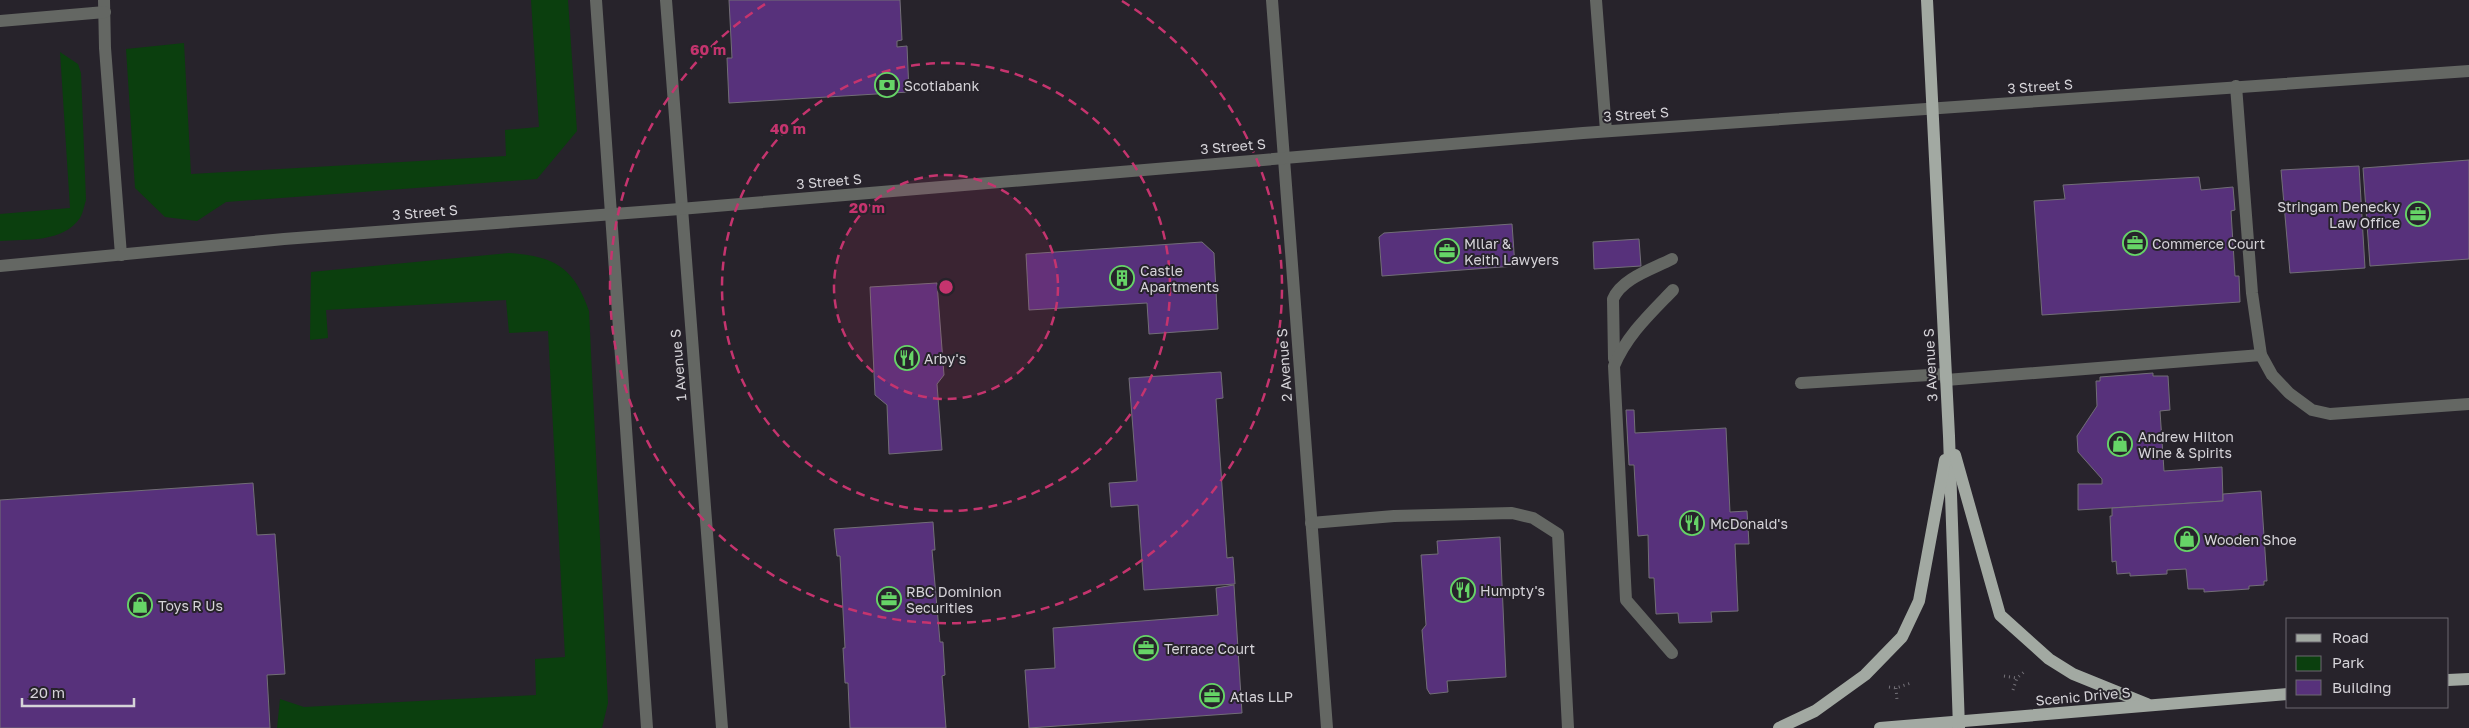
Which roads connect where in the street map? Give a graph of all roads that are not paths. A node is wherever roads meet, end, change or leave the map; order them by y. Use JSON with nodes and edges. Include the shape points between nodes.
{"nodes":[{"id":1,"x":596,"y":0,"type":"edge"},
{"id":2,"x":666,"y":0,"type":"edge"},
{"id":3,"x":1272,"y":0,"type":"edge"},
{"id":4,"x":1596,"y":0,"type":"edge"},
{"id":5,"x":1927,"y":0,"type":"edge"},
{"id":6,"x":104,"y":6,"type":"edge"},
{"id":7,"x":0,"y":20,"type":"edge"},
{"id":8,"x":2469,"y":71,"type":"edge"},
{"id":9,"x":2236,"y":86,"type":"junction"},
{"id":10,"x":1933,"y":109,"type":"junction"},
{"id":11,"x":1606,"y":131,"type":"junction"},
{"id":12,"x":1283,"y":157,"type":"junction"},
{"id":13,"x":680,"y":209,"type":"junction"},
{"id":14,"x":609,"y":212,"type":"junction"},
{"id":15,"x":121,"y":255,"type":"junction"},
{"id":16,"x":1672,"y":260,"type":"dead end"},
{"id":17,"x":0,"y":266,"type":"edge"},
{"id":18,"x":1673,"y":290,"type":"dead end"},
{"id":19,"x":2261,"y":355,"type":"junction"},
{"id":20,"x":1614,"y":366,"type":"junction"},
{"id":21,"x":1945,"y":377,"type":"junction"},
{"id":22,"x":1801,"y":383,"type":"dead end"},
{"id":23,"x":2469,"y":404,"type":"edge"},
{"id":24,"x":1949,"y":436,"type":"junction"},
{"id":25,"x":1311,"y":523,"type":"junction"},
{"id":26,"x":1672,"y":653,"type":"dead end"},
{"id":27,"x":2469,"y":679,"type":"edge"},
{"id":28,"x":2449,"y":680,"type":"edge"},
{"id":29,"x":2286,"y":694,"type":"edge"},
{"id":30,"x":2151,"y":705,"type":"junction"},
{"id":31,"x":1959,"y":725,"type":"edge"},
{"id":32,"x":647,"y":728,"type":"edge"},
{"id":33,"x":722,"y":728,"type":"edge"},
{"id":34,"x":1327,"y":728,"type":"edge"},
{"id":35,"x":1568,"y":728,"type":"edge"},
{"id":36,"x":1779,"y":728,"type":"edge"},
{"id":37,"x":1880,"y":728,"type":"edge"}],
"edges":[{"from":1,"to":14,"type":"street"},
{"from":2,"to":13,"type":"street","name":"1 Avenue S"},
{"from":3,"to":12,"type":"street","name":"2 Avenue S"},
{"from":4,"to":11,"type":"street"},
{"from":5,"to":10,"type":"main road","name":"3 Avenue S"},
{"from":6,"to":7,"type":"street"},
{"from":6,"to":15,"type":"street"},
{"from":8,"to":9,"type":"street","name":"3 Street S"},
{"from":9,"to":10,"type":"street","name":"3 Street S"},
{"from":9,"to":19,"type":"street","via":[[2252,293]]},
{"from":10,"to":11,"type":"street","name":"3 Street S"},
{"from":10,"to":21,"type":"main road","name":"3 Avenue S"},
{"from":11,"to":12,"type":"street","name":"3 Street S"},
{"from":12,"to":13,"type":"street","name":"3 Street S"},
{"from":12,"to":25,"type":"street","name":"2 Avenue S"},
{"from":13,"to":14,"type":"street","name":"3 Street S"},
{"from":13,"to":33,"type":"street","name":"1 Avenue S"},
{"from":14,"to":15,"type":"street","name":"3 Street S"},
{"from":14,"to":32,"type":"street"},
{"from":15,"to":17,"type":"street","name":"3 Street S"},
{"from":16,"to":20,"type":"street","via":[[1624,284],[1616,292],[1613,299]]},
{"from":18,"to":20,"type":"street","via":[[1628,339]]},
{"from":19,"to":21,"type":"street"},
{"from":19,"to":23,"type":"street","via":[[2272,375],[2312,410],[2330,414]]},
{"from":20,"to":26,"type":"street","via":[[1626,600]]},
{"from":21,"to":22,"type":"street"},
{"from":21,"to":24,"type":"main road","name":"3 Avenue S"},
{"from":24,"to":30,"type":"main road","via":[[2000,615],[2049,659],[2073,674]]},
{"from":24,"to":31,"type":"main road","name":"3 Avenue S"},
{"from":24,"to":36,"type":"main road","via":[[1919,600],[1902,637],[1864,675],[1815,711]]},
{"from":25,"to":34,"type":"street","name":"2 Avenue S"},
{"from":25,"to":35,"type":"street","via":[[1394,516],[1512,513],[1533,518],[1558,534]]},
{"from":27,"to":28,"type":"main road"},
{"from":29,"to":30,"type":"main road","name":"Scenic Drive S"},
{"from":30,"to":31,"type":"main road","name":"Scenic Drive S"},
{"from":31,"to":37,"type":"main road","name":"Scenic Drive S"}]}
